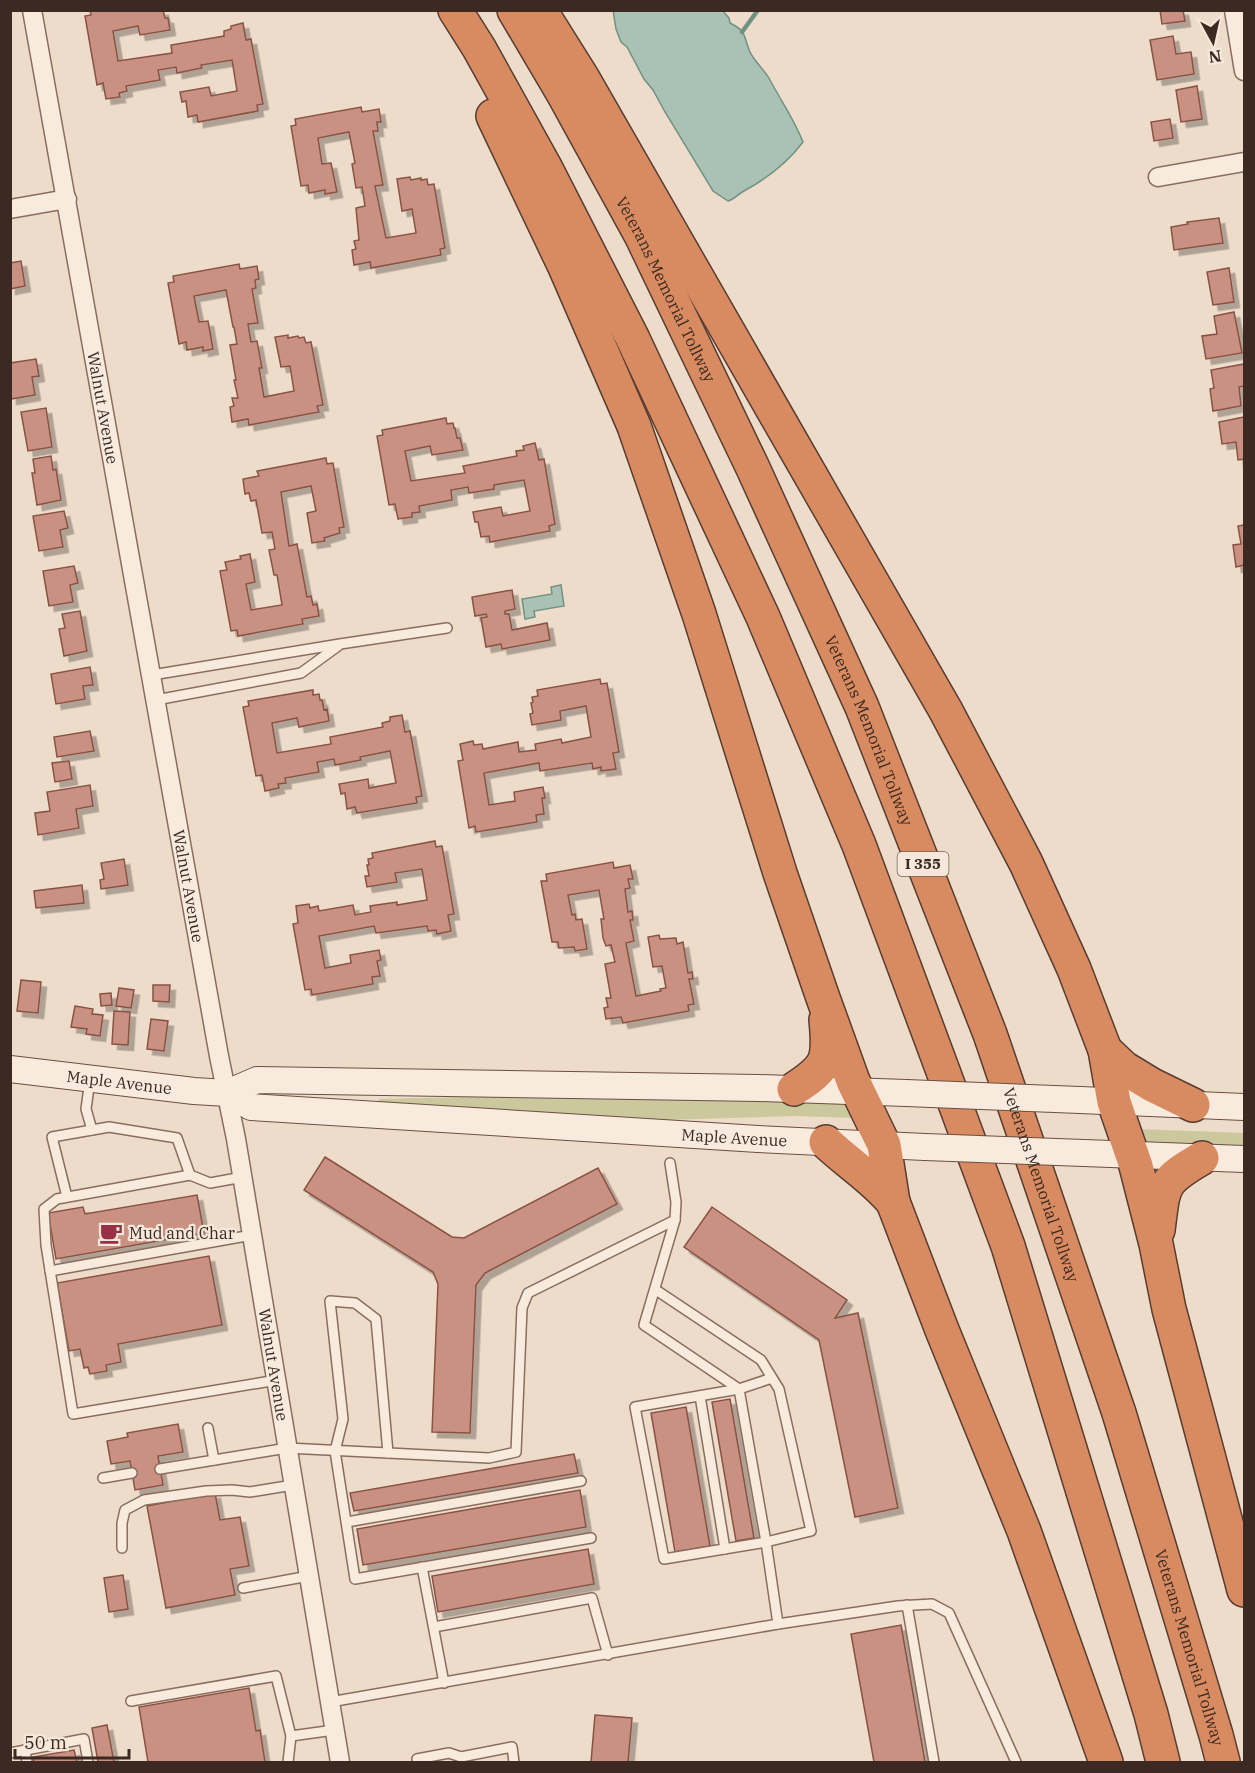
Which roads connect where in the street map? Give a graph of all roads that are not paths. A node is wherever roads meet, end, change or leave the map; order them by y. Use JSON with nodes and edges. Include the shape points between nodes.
{"nodes":[{"id":1,"x":32,"y":10,"type":"edge"},
{"id":2,"x":438,"y":10,"type":"edge"},
{"id":3,"x":455,"y":10,"type":"edge"},
{"id":4,"x":514,"y":10,"type":"edge"},
{"id":5,"x":540,"y":10,"type":"edge"},
{"id":6,"x":1234,"y":10,"type":"edge"},
{"id":7,"x":1245,"y":71,"type":"edge"},
{"id":8,"x":1245,"y":162,"type":"edge"},
{"id":9,"x":1158,"y":177,"type":"dead end"},
{"id":10,"x":67,"y":199,"type":"junction"},
{"id":11,"x":10,"y":209,"type":"edge"},
{"id":12,"x":447,"y":628,"type":"dead end"},
{"id":13,"x":340,"y":644,"type":"junction"},
{"id":14,"x":152,"y":675,"type":"junction"},
{"id":15,"x":156,"y":700,"type":"junction"},
{"id":16,"x":824,"y":998,"type":"junction"},
{"id":17,"x":1105,"y":1050,"type":"junction"},
{"id":18,"x":10,"y":1069,"type":"edge"},
{"id":19,"x":90,"y":1078,"type":"junction"},
{"id":20,"x":794,"y":1089,"type":"junction"},
{"id":21,"x":859,"y":1092,"type":"junction"},
{"id":22,"x":227,"y":1093,"type":"junction"},
{"id":23,"x":1114,"y":1102,"type":"junction"},
{"id":24,"x":1193,"y":1105,"type":"junction"},
{"id":25,"x":1245,"y":1107,"type":"edge"},
{"id":26,"x":92,"y":1130,"type":"junction"},
{"id":27,"x":826,"y":1142,"type":"junction"},
{"id":28,"x":884,"y":1145,"type":"junction"},
{"id":29,"x":1132,"y":1155,"type":"junction"},
{"id":30,"x":1202,"y":1158,"type":"junction"},
{"id":31,"x":1245,"y":1159,"type":"edge"},
{"id":32,"x":670,"y":1163,"type":"dead end"},
{"id":33,"x":190,"y":1175,"type":"junction"},
{"id":34,"x":243,"y":1177,"type":"junction"},
{"id":35,"x":67,"y":1197,"type":"junction"},
{"id":36,"x":893,"y":1202,"type":"junction"},
{"id":37,"x":675,"y":1220,"type":"junction"},
{"id":38,"x":252,"y":1235,"type":"junction"},
{"id":39,"x":1156,"y":1244,"type":"junction"},
{"id":40,"x":50,"y":1271,"type":"junction"},
{"id":41,"x":656,"y":1290,"type":"junction"},
{"id":42,"x":772,"y":1378,"type":"junction"},
{"id":43,"x":277,"y":1380,"type":"junction"},
{"id":44,"x":739,"y":1389,"type":"junction"},
{"id":45,"x":700,"y":1396,"type":"junction"},
{"id":46,"x":208,"y":1428,"type":"dead end"},
{"id":47,"x":287,"y":1448,"type":"junction"},
{"id":48,"x":335,"y":1450,"type":"junction"},
{"id":49,"x":388,"y":1454,"type":"junction"},
{"id":50,"x":214,"y":1460,"type":"junction"},
{"id":51,"x":160,"y":1469,"type":"dead end"},
{"id":52,"x":132,"y":1473,"type":"dead end"},
{"id":53,"x":103,"y":1478,"type":"dead end"},
{"id":54,"x":581,"y":1481,"type":"dead end"},
{"id":55,"x":293,"y":1485,"type":"junction"},
{"id":56,"x":347,"y":1522,"type":"junction"},
{"id":57,"x":591,"y":1538,"type":"dead end"},
{"id":58,"x":765,"y":1542,"type":"junction"},
{"id":59,"x":122,"y":1548,"type":"dead end"},
{"id":60,"x":725,"y":1549,"type":"junction"},
{"id":61,"x":422,"y":1567,"type":"junction"},
{"id":62,"x":309,"y":1576,"type":"junction"},
{"id":63,"x":243,"y":1588,"type":"dead end"},
{"id":64,"x":1245,"y":1590,"type":"edge"},
{"id":65,"x":907,"y":1605,"type":"junction"},
{"id":66,"x":778,"y":1624,"type":"junction"},
{"id":67,"x":434,"y":1627,"type":"junction"},
{"id":68,"x":608,"y":1655,"type":"junction"},
{"id":69,"x":444,"y":1683,"type":"junction"},
{"id":70,"x":131,"y":1701,"type":"dead end"},
{"id":71,"x":330,"y":1702,"type":"junction"},
{"id":72,"x":334,"y":1730,"type":"junction"},
{"id":73,"x":291,"y":1736,"type":"junction"},
{"id":74,"x":25,"y":1750,"type":"junction"},
{"id":75,"x":10,"y":1752,"type":"edge"},
{"id":76,"x":27,"y":1762,"type":"edge"},
{"id":77,"x":88,"y":1762,"type":"edge"},
{"id":78,"x":288,"y":1762,"type":"edge"},
{"id":79,"x":340,"y":1762,"type":"edge"},
{"id":80,"x":418,"y":1762,"type":"edge"},
{"id":81,"x":514,"y":1762,"type":"edge"},
{"id":82,"x":934,"y":1762,"type":"edge"},
{"id":83,"x":1016,"y":1762,"type":"edge"},
{"id":84,"x":1106,"y":1762,"type":"edge"},
{"id":85,"x":1163,"y":1762,"type":"edge"},
{"id":86,"x":1223,"y":1762,"type":"edge"}],
"edges":[{"from":1,"to":10,"type":"street","name":"Walnut Avenue"},
{"from":2,"to":16,"type":"highway","via":[[565,267],[634,426]]},
{"from":3,"to":85,"type":"highway","via":[[545,167],[633,339],[763,617],[859,845],[1008,1246]]},
{"from":4,"to":86,"type":"highway","name":"Veterans Memorial Tollway","number":"I 355","via":[[641,235],[862,707],[990,1035],[1119,1413]]},
{"from":5,"to":17,"type":"highway","via":[[946,711],[1026,863]]},
{"from":6,"to":7,"type":"street"},
{"from":8,"to":9,"type":"street"},
{"from":10,"to":11,"type":"street"},
{"from":10,"to":14,"type":"street","name":"Walnut Avenue"},
{"from":12,"to":13,"type":"lane"},
{"from":13,"to":14,"type":"lane"},
{"from":13,"to":15,"type":"lane","via":[[301,673]]},
{"from":14,"to":15,"type":"street","name":"Walnut Avenue"},
{"from":15,"to":22,"type":"street","name":"Walnut Avenue"},
{"from":16,"to":20,"type":"highway","via":[[828,1047],[825,1062]]},
{"from":16,"to":21,"type":"highway"},
{"from":17,"to":23,"type":"highway"},
{"from":17,"to":24,"type":"highway","via":[[1124,1068]]},
{"from":18,"to":19,"type":"main road","name":"Maple Avenue"},
{"from":19,"to":22,"type":"main road","name":"Maple Avenue"},
{"from":19,"to":26,"type":"lane","via":[[86,1109]]},
{"from":20,"to":21,"type":"main road","name":"Maple Avenue"},
{"from":20,"to":22,"type":"main road","name":"Maple Avenue","via":[[257,1080]]},
{"from":21,"to":23,"type":"main road","name":"Maple Avenue","bridge":true},
{"from":21,"to":28,"type":"highway"},
{"from":22,"to":27,"type":"main road","name":"Maple Avenue","via":[[251,1107]]},
{"from":22,"to":34,"type":"street","name":"Walnut Avenue"},
{"from":23,"to":24,"type":"main road","name":"Maple Avenue"},
{"from":23,"to":29,"type":"highway"},
{"from":24,"to":25,"type":"main road","name":"Maple Avenue"},
{"from":26,"to":33,"type":"lane","via":[[109,1127],[177,1138]]},
{"from":26,"to":35,"type":"lane","via":[[52,1137]]},
{"from":27,"to":28,"type":"main road","name":"Maple Avenue"},
{"from":27,"to":36,"type":"highway"},
{"from":28,"to":29,"type":"main road","name":"Maple Avenue","bridge":true},
{"from":28,"to":36,"type":"highway"},
{"from":29,"to":30,"type":"main road","name":"Maple Avenue"},
{"from":29,"to":39,"type":"highway"},
{"from":30,"to":31,"type":"main road","name":"Maple Avenue"},
{"from":30,"to":39,"type":"highway","via":[[1167,1183]]},
{"from":32,"to":37,"type":"lane"},
{"from":33,"to":34,"type":"lane","via":[[210,1183]]},
{"from":33,"to":35,"type":"lane"},
{"from":34,"to":38,"type":"street","name":"Walnut Avenue"},
{"from":35,"to":40,"type":"lane","via":[[44,1209]]},
{"from":36,"to":84,"type":"highway","via":[[1024,1531]]},
{"from":37,"to":41,"type":"lane"},
{"from":37,"to":49,"type":"lane","via":[[528,1293],[522,1308],[516,1452],[489,1458]]},
{"from":38,"to":40,"type":"lane"},
{"from":38,"to":43,"type":"street","name":"Walnut Avenue"},
{"from":39,"to":64,"type":"highway","via":[[1169,1309]]},
{"from":40,"to":43,"type":"lane","via":[[74,1414]]},
{"from":41,"to":42,"type":"lane","via":[[761,1360]]},
{"from":41,"to":44,"type":"lane","via":[[644,1325]]},
{"from":42,"to":44,"type":"lane"},
{"from":42,"to":58,"type":"lane","via":[[779,1389],[811,1531]]},
{"from":43,"to":47,"type":"street","name":"Walnut Avenue"},
{"from":44,"to":45,"type":"lane"},
{"from":44,"to":58,"type":"lane"},
{"from":45,"to":60,"type":"lane"},
{"from":45,"to":60,"type":"lane","via":[[635,1407],[664,1559]]},
{"from":46,"to":50,"type":"lane"},
{"from":47,"to":48,"type":"lane"},
{"from":47,"to":50,"type":"lane"},
{"from":47,"to":55,"type":"street","name":"Walnut Avenue"},
{"from":48,"to":49,"type":"lane"},
{"from":48,"to":49,"type":"lane","via":[[343,1419],[330,1301],[355,1303],[376,1319]]},
{"from":48,"to":56,"type":"lane"},
{"from":50,"to":51,"type":"lane"},
{"from":52,"to":53,"type":"lane"},
{"from":54,"to":56,"type":"lane"},
{"from":55,"to":59,"type":"lane","via":[[144,1500],[125,1510]]},
{"from":55,"to":62,"type":"street","name":"Walnut Avenue"},
{"from":56,"to":61,"type":"lane","via":[[355,1579]]},
{"from":57,"to":61,"type":"lane"},
{"from":58,"to":60,"type":"lane"},
{"from":58,"to":66,"type":"lane"},
{"from":61,"to":67,"type":"lane"},
{"from":62,"to":63,"type":"lane"},
{"from":62,"to":71,"type":"street","name":"Walnut Avenue"},
{"from":65,"to":66,"type":"lane"},
{"from":65,"to":82,"type":"lane"},
{"from":65,"to":83,"type":"lane","via":[[932,1604],[949,1613]]},
{"from":66,"to":68,"type":"lane"},
{"from":67,"to":68,"type":"lane","via":[[592,1598]]},
{"from":67,"to":69,"type":"lane"},
{"from":68,"to":69,"type":"lane"},
{"from":69,"to":71,"type":"lane"},
{"from":70,"to":73,"type":"lane","via":[[276,1676]]},
{"from":71,"to":72,"type":"street","name":"Walnut Avenue"},
{"from":72,"to":73,"type":"lane"},
{"from":72,"to":79,"type":"street","name":"Walnut Avenue"},
{"from":73,"to":78,"type":"lane"},
{"from":74,"to":75,"type":"lane"},
{"from":74,"to":76,"type":"lane"},
{"from":74,"to":77,"type":"lane","via":[[84,1739]]},
{"from":80,"to":81,"type":"lane","via":[[417,1759],[449,1753],[460,1757],[512,1747]]}]}
